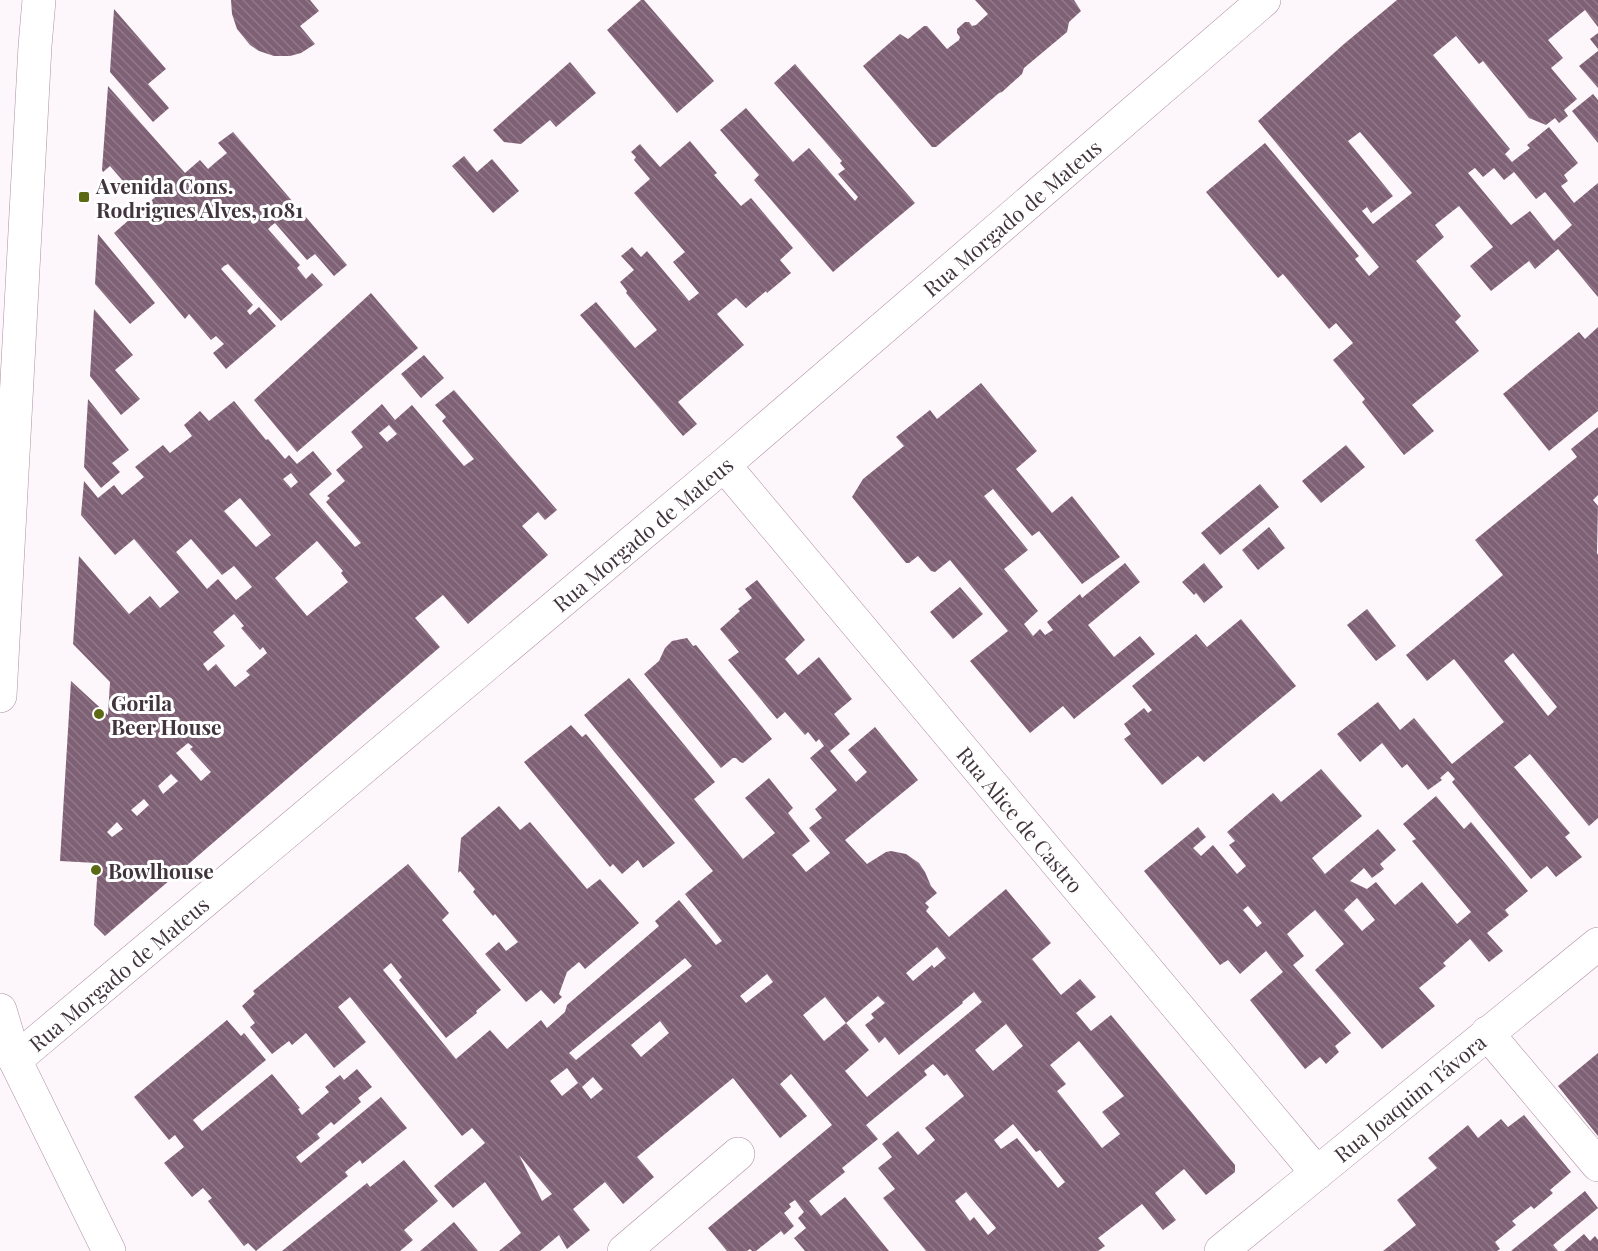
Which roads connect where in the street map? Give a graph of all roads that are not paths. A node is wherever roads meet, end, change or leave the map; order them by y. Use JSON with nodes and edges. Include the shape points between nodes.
{"nodes":[{"id":1,"x":39,"y":0,"type":"edge"},
{"id":2,"x":1264,"y":0,"type":"edge"},
{"id":3,"x":724,"y":465,"type":"junction"},
{"id":4,"x":0,"y":696,"type":"edge"},
{"id":5,"x":1598,"y":944,"type":"edge"},
{"id":6,"x":0,"y":1010,"type":"edge"},
{"id":7,"x":1487,"y":1033,"type":"junction"},
{"id":8,"x":15,"y":1060,"type":"junction"},
{"id":9,"x":738,"y":1154,"type":"dead end"},
{"id":10,"x":1598,"y":1165,"type":"edge"},
{"id":11,"x":1317,"y":1173,"type":"junction"},
{"id":12,"x":109,"y":1251,"type":"edge"},
{"id":13,"x":624,"y":1251,"type":"edge"},
{"id":14,"x":1221,"y":1251,"type":"edge"}],
"edges":[{"from":1,"to":4,"type":"street"},
{"from":2,"to":3,"type":"street","name":"Rua Morgado de Mateus"},
{"from":3,"to":8,"type":"street","name":"Rua Morgado de Mateus"},
{"from":3,"to":11,"type":"street","name":"Rua Alice de Castro"},
{"from":5,"to":7,"type":"street","name":"Rua Joaquim Távora"},
{"from":6,"to":8,"type":"street"},
{"from":7,"to":10,"type":"street"},
{"from":7,"to":11,"type":"street","name":"Rua Joaquim Távora"},
{"from":8,"to":12,"type":"street"},
{"from":9,"to":13,"type":"street"},
{"from":11,"to":14,"type":"street","name":"Rua Joaquim Távora"}]}
